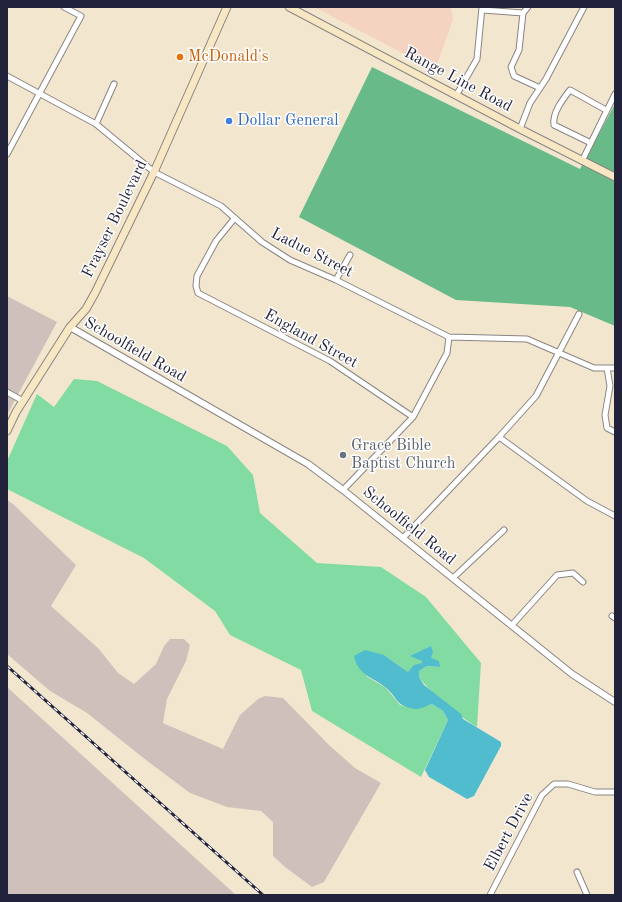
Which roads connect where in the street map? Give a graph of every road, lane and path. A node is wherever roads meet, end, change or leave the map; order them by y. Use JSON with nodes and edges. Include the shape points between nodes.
{"nodes":[{"id":1,"x":64,"y":7,"type":"edge"},
{"id":2,"x":227,"y":7,"type":"edge"},
{"id":3,"x":288,"y":7,"type":"edge"},
{"id":4,"x":528,"y":7,"type":"edge"},
{"id":5,"x":584,"y":7,"type":"edge"},
{"id":6,"x":483,"y":9,"type":"edge"},
{"id":7,"x":523,"y":13,"type":"junction"},
{"id":8,"x":7,"y":76,"type":"edge"},
{"id":9,"x":114,"y":84,"type":"dead end"},
{"id":10,"x":540,"y":88,"type":"junction"},
{"id":11,"x":456,"y":94,"type":"junction"},
{"id":12,"x":615,"y":94,"type":"edge"},
{"id":13,"x":40,"y":95,"type":"junction"},
{"id":14,"x":606,"y":110,"type":"junction"},
{"id":15,"x":96,"y":124,"type":"junction"},
{"id":16,"x":520,"y":129,"type":"junction"},
{"id":17,"x":591,"y":144,"type":"junction"},
{"id":18,"x":7,"y":154,"type":"edge"},
{"id":19,"x":582,"y":161,"type":"junction"},
{"id":20,"x":154,"y":172,"type":"junction"},
{"id":21,"x":615,"y":177,"type":"edge"},
{"id":22,"x":234,"y":219,"type":"junction"},
{"id":23,"x":350,"y":255,"type":"dead end"},
{"id":24,"x":336,"y":280,"type":"junction"},
{"id":25,"x":579,"y":314,"type":"dead end"},
{"id":26,"x":70,"y":327,"type":"junction"},
{"id":27,"x":449,"y":337,"type":"junction"},
{"id":28,"x":558,"y":353,"type":"junction"},
{"id":29,"x":607,"y":368,"type":"junction"},
{"id":30,"x":615,"y":368,"type":"edge"},
{"id":31,"x":7,"y":392,"type":"edge"},
{"id":32,"x":23,"y":401,"type":"junction"},
{"id":33,"x":413,"y":418,"type":"junction"},
{"id":34,"x":7,"y":431,"type":"edge"},
{"id":35,"x":615,"y":432,"type":"edge"},
{"id":36,"x":499,"y":437,"type":"junction"},
{"id":37,"x":344,"y":490,"type":"junction"},
{"id":38,"x":615,"y":516,"type":"edge"},
{"id":39,"x":504,"y":530,"type":"dead end"},
{"id":40,"x":403,"y":538,"type":"junction"},
{"id":41,"x":453,"y":578,"type":"junction"},
{"id":42,"x":583,"y":582,"type":"dead end"},
{"id":43,"x":512,"y":626,"type":"junction"},
{"id":44,"x":615,"y":702,"type":"edge"},
{"id":45,"x":615,"y":792,"type":"edge"},
{"id":46,"x":577,"y":872,"type":"dead end"},
{"id":47,"x":490,"y":895,"type":"edge"},
{"id":48,"x":587,"y":895,"type":"edge"}],
"edges":[{"from":1,"to":13,"type":"street","via":[[81,16]]},
{"from":2,"to":20,"type":"main road","name":"Frayser Boulevard"},
{"from":3,"to":11,"type":"main road","name":"Range Line Road"},
{"from":4,"to":7,"type":"street"},
{"from":5,"to":10,"type":"street"},
{"from":6,"to":7,"type":"street"},
{"from":6,"to":11,"type":"street","via":[[477,59]]},
{"from":7,"to":10,"type":"street","via":[[519,50],[511,67],[514,76]]},
{"from":8,"to":13,"type":"street","name":"Ladue Street"},
{"from":9,"to":15,"type":"street"},
{"from":10,"to":16,"type":"street","via":[[528,106]]},
{"from":11,"to":16,"type":"main road","name":"Range Line Road"},
{"from":12,"to":14,"type":"street"},
{"from":13,"to":15,"type":"street","name":"Ladue Street"},
{"from":13,"to":18,"type":"street"},
{"from":14,"to":17,"type":"street"},
{"from":14,"to":17,"type":"street","via":[[570,90],[562,100],[553,120],[554,125]]},
{"from":15,"to":20,"type":"street","name":"Ladue Street"},
{"from":16,"to":19,"type":"main road","name":"Range Line Road"},
{"from":17,"to":19,"type":"street"},
{"from":19,"to":21,"type":"main road","name":"Range Line Road"},
{"from":20,"to":22,"type":"street","name":"Ladue Street","via":[[221,206]]},
{"from":20,"to":26,"type":"main road","name":"Frayser Boulevard","via":[[95,293],[86,309]]},
{"from":22,"to":24,"type":"street","name":"Ladue Street","via":[[262,242],[290,260]]},
{"from":22,"to":33,"type":"street","name":"England Street","via":[[216,241],[197,276],[198,293],[330,361]]},
{"from":23,"to":24,"type":"street"},
{"from":24,"to":27,"type":"street","name":"Ladue Street"},
{"from":25,"to":28,"type":"street"},
{"from":26,"to":32,"type":"main road","name":"Frayser Boulevard"},
{"from":26,"to":37,"type":"street","name":"Schoolfield Road","via":[[308,464]]},
{"from":27,"to":28,"type":"street","name":"Ladue Street","via":[[527,340]]},
{"from":27,"to":33,"type":"street","via":[[447,353]]},
{"from":28,"to":29,"type":"street","name":"Ladue Street","via":[[594,368]]},
{"from":28,"to":36,"type":"street","via":[[536,396]]},
{"from":29,"to":30,"type":"street","name":"Ladue Street"},
{"from":29,"to":35,"type":"street","via":[[610,386],[605,415],[607,428]]},
{"from":31,"to":32,"type":"street"},
{"from":32,"to":34,"type":"main road","name":"Frayser Boulevard"},
{"from":33,"to":37,"type":"street"},
{"from":36,"to":38,"type":"street","via":[[587,501]]},
{"from":36,"to":40,"type":"street"},
{"from":37,"to":40,"type":"street","name":"Schoolfield Road"},
{"from":39,"to":41,"type":"street"},
{"from":40,"to":41,"type":"street","name":"Schoolfield Road"},
{"from":41,"to":43,"type":"street","name":"Schoolfield Road"},
{"from":42,"to":43,"type":"street","via":[[573,573],[557,576]]},
{"from":43,"to":44,"type":"street","name":"Schoolfield Road","via":[[572,674]]},
{"from":45,"to":47,"type":"street","name":"Elbert Drive","via":[[595,792],[568,784],[554,784],[542,795]]},
{"from":46,"to":48,"type":"street"}]}
